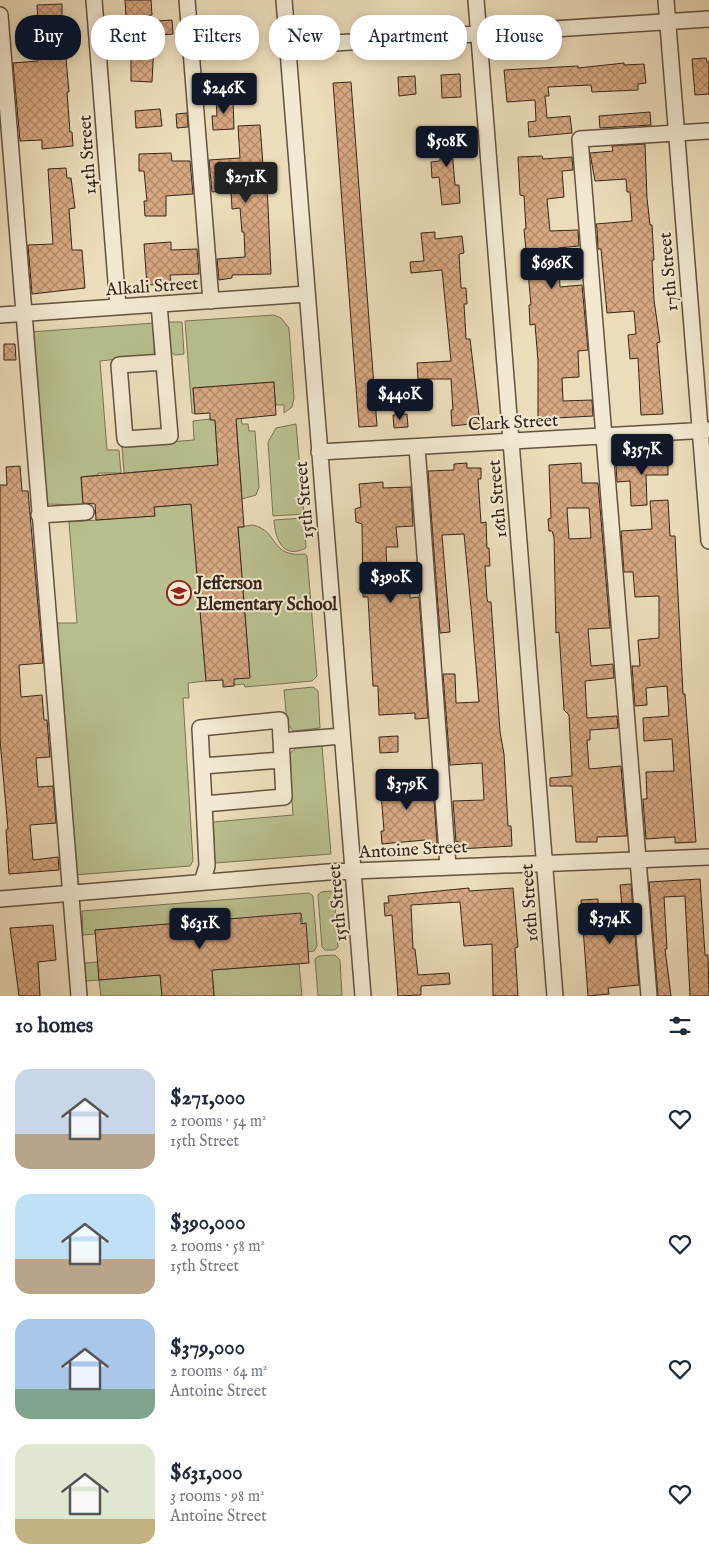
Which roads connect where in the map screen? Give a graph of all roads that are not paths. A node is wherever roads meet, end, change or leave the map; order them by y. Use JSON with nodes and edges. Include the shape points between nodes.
{"nodes":[{"id":1,"x":94,"y":0,"type":"edge"},
{"id":2,"x":187,"y":0,"type":"edge"},
{"id":3,"x":284,"y":0,"type":"edge"},
{"id":4,"x":476,"y":0,"type":"edge"},
{"id":5,"x":666,"y":0,"type":"edge"},
{"id":6,"x":0,"y":15,"type":"edge"},
{"id":7,"x":285,"y":15,"type":"edge"},
{"id":8,"x":477,"y":15,"type":"edge"},
{"id":9,"x":709,"y":19,"type":"edge"},
{"id":10,"x":667,"y":22,"type":"junction"},
{"id":11,"x":562,"y":29,"type":"edge"},
{"id":12,"x":477,"y":34,"type":"edge"},
{"id":13,"x":340,"y":43,"type":"edge"},
{"id":14,"x":289,"y":60,"type":"edge"},
{"id":15,"x":481,"y":60,"type":"edge"},
{"id":16,"x":709,"y":131,"type":"edge"},
{"id":17,"x":676,"y":133,"type":"junction"},
{"id":18,"x":307,"y":294,"type":"junction"},
{"id":19,"x":211,"y":301,"type":"junction"},
{"id":20,"x":159,"y":304,"type":"junction"},
{"id":21,"x":118,"y":307,"type":"junction"},
{"id":22,"x":23,"y":314,"type":"junction"},
{"id":23,"x":0,"y":315,"type":"edge"},
{"id":24,"x":164,"y":362,"type":"junction"},
{"id":25,"x":704,"y":430,"type":"edge"},
{"id":26,"x":604,"y":436,"type":"junction"},
{"id":27,"x":511,"y":441,"type":"junction"},
{"id":28,"x":417,"y":447,"type":"junction"},
{"id":29,"x":319,"y":452,"type":"junction"},
{"id":30,"x":86,"y":512,"type":"dead end"},
{"id":31,"x":39,"y":515,"type":"junction"},
{"id":32,"x":709,"y":541,"type":"edge"},
{"id":33,"x":342,"y":736,"type":"junction"},
{"id":34,"x":281,"y":741,"type":"junction"},
{"id":35,"x":282,"y":760,"type":"junction"},
{"id":36,"x":202,"y":766,"type":"junction"},
{"id":37,"x":204,"y":804,"type":"junction"},
{"id":38,"x":709,"y":857,"type":"edge"},
{"id":39,"x":638,"y":860,"type":"junction"},
{"id":40,"x":544,"y":862,"type":"junction"},
{"id":41,"x":448,"y":866,"type":"junction"},
{"id":42,"x":353,"y":871,"type":"junction"},
{"id":43,"x":202,"y":882,"type":"junction"},
{"id":44,"x":71,"y":893,"type":"junction"},
{"id":45,"x":0,"y":899,"type":"edge"},
{"id":46,"x":79,"y":996,"type":"edge"},
{"id":47,"x":363,"y":996,"type":"edge"},
{"id":48,"x":555,"y":996,"type":"edge"},
{"id":49,"x":649,"y":996,"type":"edge"}],
"edges":[{"from":1,"to":21,"type":"street","name":"14th Street"},
{"from":2,"to":19,"type":"street"},
{"from":3,"to":7,"type":"street","name":"15th Street"},
{"from":4,"to":8,"type":"street","name":"16th Street"},
{"from":5,"to":10,"type":"street","name":"17th Street"},
{"from":6,"to":22,"type":"street"},
{"from":9,"to":10,"type":"street"},
{"from":10,"to":11,"type":"street"},
{"from":10,"to":17,"type":"street","name":"17th Street"},
{"from":12,"to":13,"type":"street"},
{"from":14,"to":18,"type":"street","name":"15th Street"},
{"from":15,"to":27,"type":"street","name":"16th Street"},
{"from":16,"to":17,"type":"street"},
{"from":17,"to":25,"type":"street","name":"17th Street"},
{"from":17,"to":26,"type":"street","via":[[580,139]]},
{"from":18,"to":19,"type":"street","name":"Alkali Street"},
{"from":18,"to":29,"type":"street","name":"15th Street"},
{"from":19,"to":20,"type":"street","name":"Alkali Street"},
{"from":20,"to":21,"type":"street","name":"Alkali Street"},
{"from":20,"to":24,"type":"street"},
{"from":21,"to":22,"type":"street","name":"Alkali Street"},
{"from":22,"to":23,"type":"street","name":"Alkali Street"},
{"from":22,"to":31,"type":"street"},
{"from":24,"to":24,"type":"street","via":[[170,436],[125,439],[119,365]]},
{"from":25,"to":26,"type":"street","name":"Clark Street"},
{"from":25,"to":32,"type":"street","name":"17th Street"},
{"from":26,"to":27,"type":"street","name":"Clark Street"},
{"from":26,"to":39,"type":"street"},
{"from":27,"to":28,"type":"street","name":"Clark Street"},
{"from":27,"to":40,"type":"street","name":"16th Street"},
{"from":28,"to":29,"type":"street","name":"Clark Street"},
{"from":28,"to":41,"type":"street"},
{"from":29,"to":33,"type":"street","name":"15th Street"},
{"from":30,"to":31,"type":"street"},
{"from":31,"to":44,"type":"street"},
{"from":33,"to":34,"type":"street"},
{"from":33,"to":42,"type":"street","name":"15th Street"},
{"from":34,"to":35,"type":"street"},
{"from":34,"to":36,"type":"street","via":[[280,720],[200,728]]},
{"from":35,"to":36,"type":"street"},
{"from":35,"to":37,"type":"street","via":[[284,797]]},
{"from":36,"to":37,"type":"street"},
{"from":37,"to":43,"type":"street","via":[[207,866]]},
{"from":38,"to":39,"type":"street","name":"Antoine Street"},
{"from":39,"to":40,"type":"street","name":"Antoine Street"},
{"from":39,"to":49,"type":"street"},
{"from":40,"to":41,"type":"street","name":"Antoine Street"},
{"from":40,"to":48,"type":"street","name":"16th Street"},
{"from":41,"to":42,"type":"street","name":"Antoine Street"},
{"from":42,"to":43,"type":"street","name":"Antoine Street"},
{"from":42,"to":47,"type":"street","name":"15th Street"},
{"from":43,"to":44,"type":"street","name":"Antoine Street"},
{"from":44,"to":45,"type":"street","name":"Antoine Street"},
{"from":44,"to":46,"type":"street"}]}
